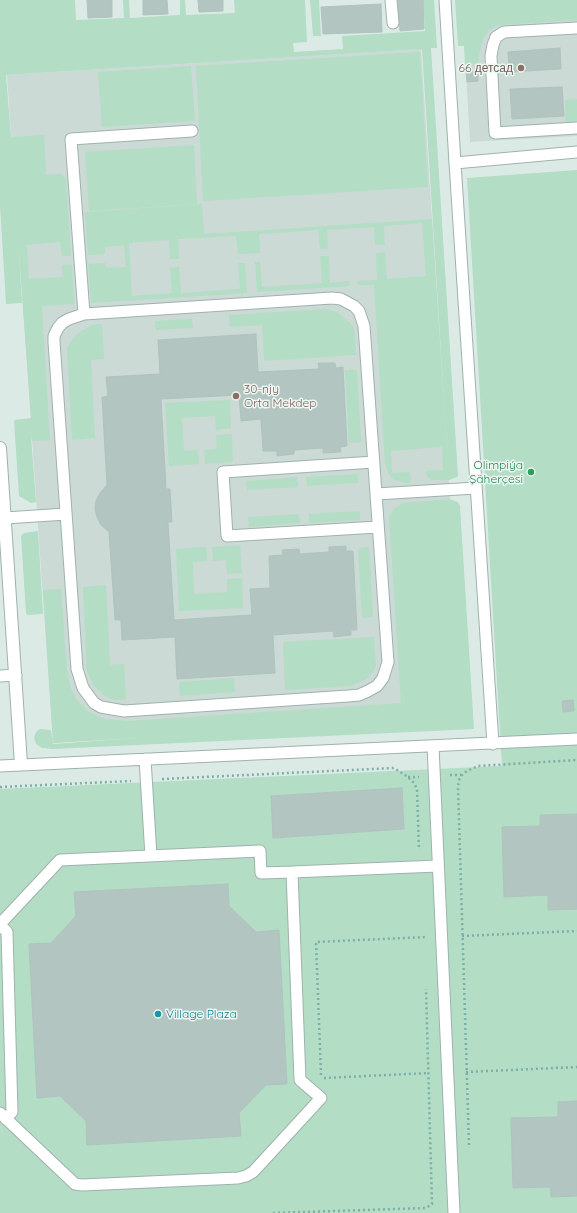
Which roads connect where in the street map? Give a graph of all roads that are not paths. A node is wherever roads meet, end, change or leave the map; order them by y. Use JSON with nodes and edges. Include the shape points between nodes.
{"nodes":[{"id":1,"x":391,"y":0,"type":"edge"},
{"id":2,"x":445,"y":0,"type":"edge"},
{"id":3,"x":393,"y":23,"type":"dead end"},
{"id":4,"x":577,"y":28,"type":"edge"},
{"id":5,"x":577,"y":128,"type":"edge"},
{"id":6,"x":192,"y":131,"type":"dead end"},
{"id":7,"x":577,"y":152,"type":"edge"},
{"id":8,"x":455,"y":163,"type":"junction"},
{"id":9,"x":84,"y":314,"type":"junction"},
{"id":10,"x":0,"y":448,"type":"edge"},
{"id":11,"x":0,"y":460,"type":"edge"},
{"id":12,"x":374,"y":462,"type":"junction"},
{"id":13,"x":476,"y":488,"type":"junction"},
{"id":14,"x":376,"y":494,"type":"junction"},
{"id":15,"x":66,"y":514,"type":"junction"},
{"id":16,"x":5,"y":518,"type":"junction"},
{"id":17,"x":378,"y":526,"type":"junction"},
{"id":18,"x":16,"y":675,"type":"junction"},
{"id":19,"x":0,"y":676,"type":"edge"},
{"id":20,"x":577,"y":739,"type":"edge"},
{"id":21,"x":493,"y":744,"type":"junction"},
{"id":22,"x":433,"y":746,"type":"junction"},
{"id":23,"x":145,"y":759,"type":"junction"},
{"id":24,"x":22,"y":764,"type":"junction"},
{"id":25,"x":0,"y":766,"type":"edge"},
{"id":26,"x":150,"y":856,"type":"junction"},
{"id":27,"x":438,"y":866,"type":"junction"},
{"id":28,"x":292,"y":872,"type":"junction"},
{"id":29,"x":0,"y":925,"type":"edge"},
{"id":30,"x":3,"y":1116,"type":"edge"},
{"id":31,"x":454,"y":1213,"type":"edge"}],
"edges":[{"from":1,"to":3,"type":"lane"},
{"from":2,"to":8,"type":"lane"},
{"from":4,"to":5,"type":"lane","via":[[504,32],[496,37],[491,56],[495,133]]},
{"from":6,"to":9,"type":"lane","via":[[71,139]]},
{"from":7,"to":8,"type":"lane"},
{"from":8,"to":13,"type":"lane"},
{"from":9,"to":12,"type":"lane","via":[[332,298],[349,302],[359,311],[364,326]]},
{"from":9,"to":15,"type":"lane","via":[[62,324],[54,336]]},
{"from":10,"to":11,"type":"street"},
{"from":11,"to":16,"type":"street"},
{"from":12,"to":14,"type":"lane"},
{"from":12,"to":17,"type":"lane","via":[[223,472],[227,536]]},
{"from":13,"to":14,"type":"lane"},
{"from":13,"to":21,"type":"lane"},
{"from":14,"to":17,"type":"lane"},
{"from":15,"to":16,"type":"lane"},
{"from":15,"to":17,"type":"lane","via":[[78,676],[94,703],[113,710],[359,695],[377,686],[383,678],[388,662]]},
{"from":16,"to":18,"type":"street"},
{"from":18,"to":19,"type":"lane"},
{"from":18,"to":24,"type":"street"},
{"from":20,"to":21,"type":"lane"},
{"from":21,"to":22,"type":"lane"},
{"from":22,"to":23,"type":"lane"},
{"from":22,"to":27,"type":"lane"},
{"from":23,"to":24,"type":"lane"},
{"from":23,"to":26,"type":"lane"},
{"from":24,"to":25,"type":"lane"},
{"from":26,"to":28,"type":"lane","via":[[260,851],[261,874]]},
{"from":26,"to":29,"type":"lane","via":[[60,860]]},
{"from":27,"to":28,"type":"lane"},
{"from":27,"to":31,"type":"lane"},
{"from":28,"to":30,"type":"lane","via":[[300,1080],[321,1098],[252,1172],[238,1178],[75,1184]]},
{"from":29,"to":30,"type":"lane","via":[[7,932],[12,1096],[12,1112]]}]}
